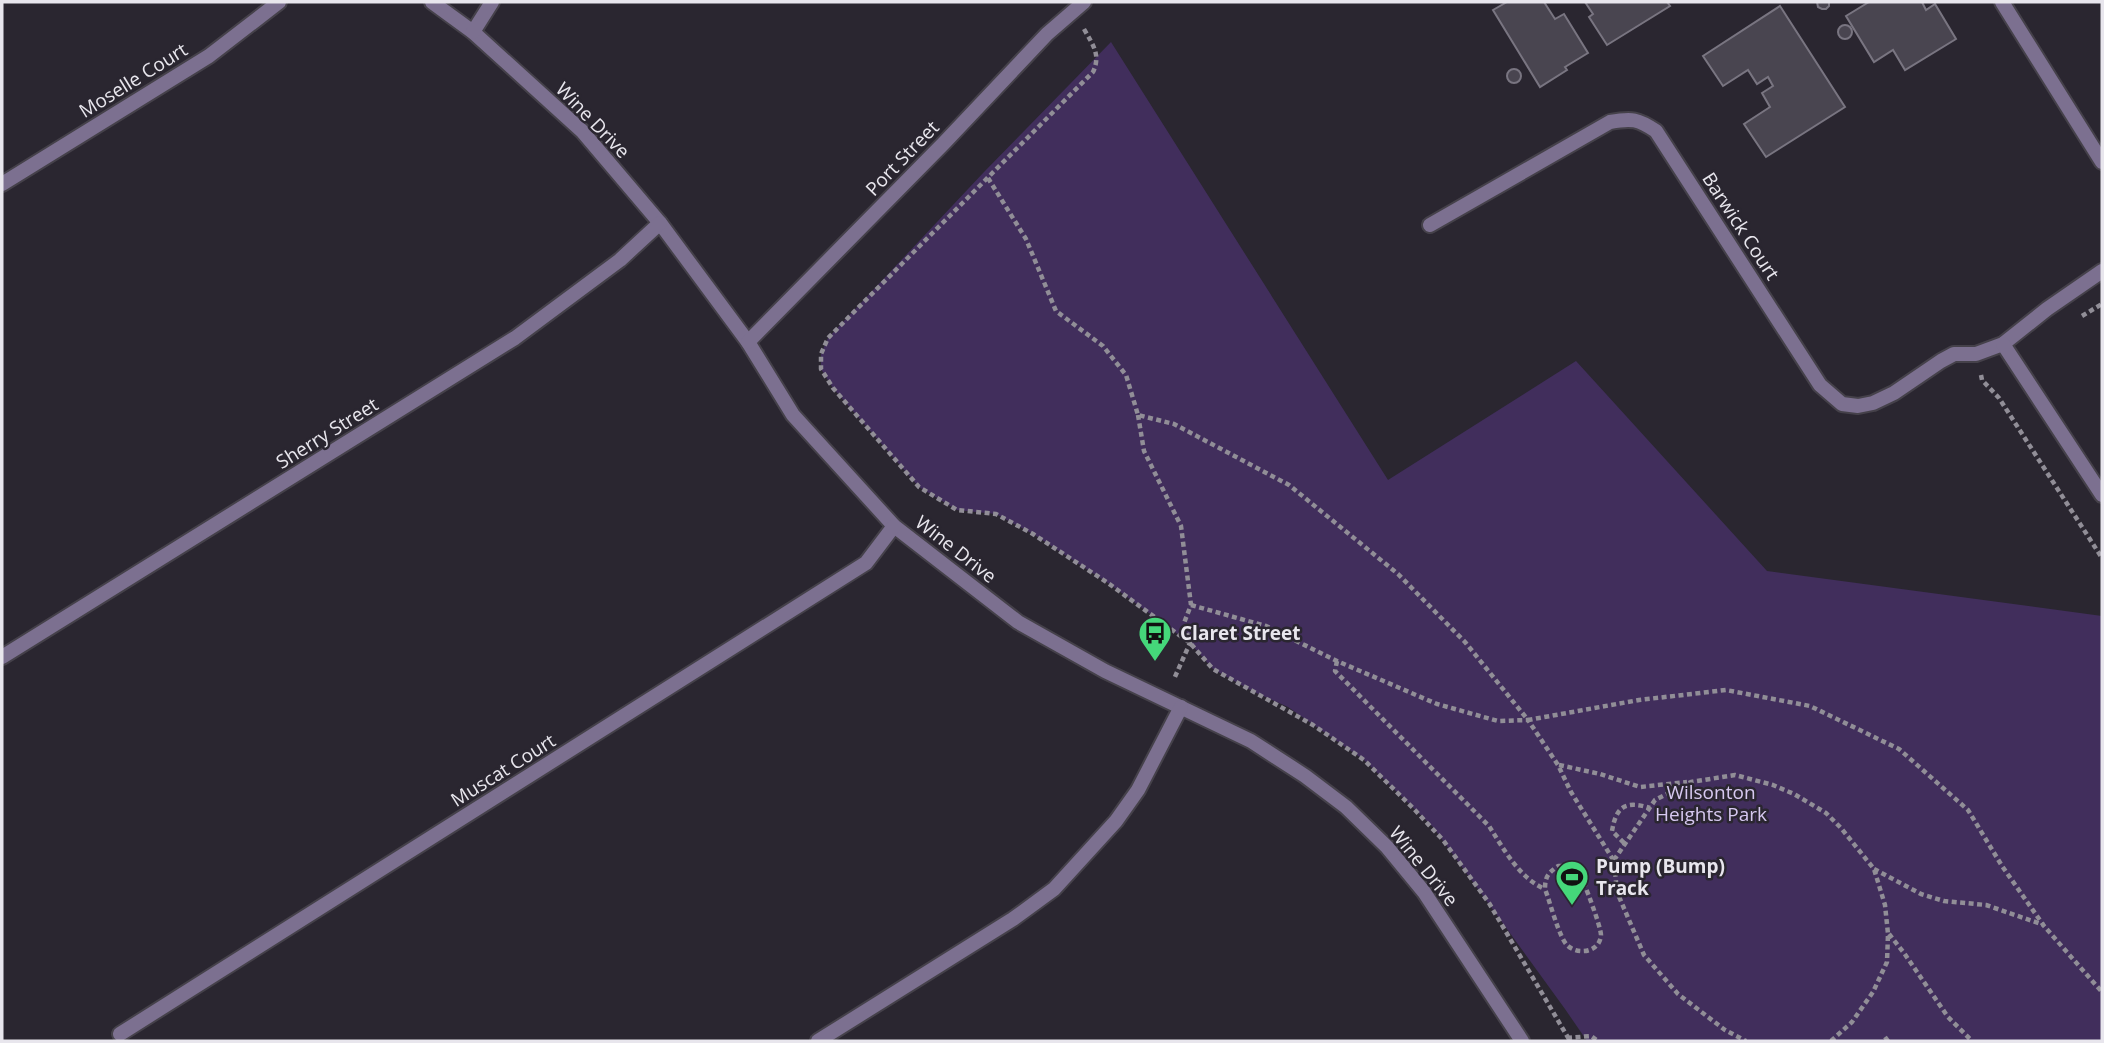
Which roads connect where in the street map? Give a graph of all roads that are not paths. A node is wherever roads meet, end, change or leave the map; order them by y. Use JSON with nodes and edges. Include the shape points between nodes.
{"nodes":[{"id":1,"x":279,"y":2,"type":"edge"},
{"id":2,"x":432,"y":2,"type":"edge"},
{"id":3,"x":492,"y":2,"type":"edge"},
{"id":4,"x":1084,"y":2,"type":"edge"},
{"id":5,"x":2002,"y":2,"type":"edge"},
{"id":6,"x":473,"y":32,"type":"junction"},
{"id":7,"x":2102,"y":162,"type":"edge"},
{"id":8,"x":2,"y":184,"type":"edge"},
{"id":9,"x":660,"y":223,"type":"junction"},
{"id":10,"x":1430,"y":225,"type":"dead end"},
{"id":11,"x":2102,"y":271,"type":"edge"},
{"id":12,"x":748,"y":342,"type":"junction"},
{"id":13,"x":2004,"y":344,"type":"junction"},
{"id":14,"x":2102,"y":495,"type":"edge"},
{"id":15,"x":894,"y":526,"type":"junction"},
{"id":16,"x":2,"y":657,"type":"edge"},
{"id":17,"x":1181,"y":707,"type":"junction"},
{"id":18,"x":120,"y":1034,"type":"dead end"},
{"id":19,"x":818,"y":1041,"type":"edge"},
{"id":20,"x":1522,"y":1041,"type":"edge"}],
"edges":[{"from":1,"to":8,"type":"street","name":"Moselle Court","via":[[209,56]]},
{"from":2,"to":6,"type":"street","name":"Wine Drive"},
{"from":3,"to":6,"type":"street"},
{"from":4,"to":12,"type":"street","name":"Port Street","via":[[1047,34]]},
{"from":5,"to":7,"type":"street"},
{"from":6,"to":9,"type":"street","name":"Wine Drive","via":[[582,131]]},
{"from":9,"to":12,"type":"street","name":"Wine Drive"},
{"from":9,"to":16,"type":"street","name":"Sherry Street","via":[[620,260],[515,338]]},
{"from":10,"to":13,"type":"street","name":"Barwick Court","via":[[1611,121],[1628,118],[1656,131],[1820,385],[1842,404],[1873,403],[1954,355],[1976,354]]},
{"from":11,"to":13,"type":"street","name":"Barwick Court"},
{"from":12,"to":15,"type":"street","name":"Wine Drive","via":[[793,415]]},
{"from":13,"to":14,"type":"street"},
{"from":15,"to":17,"type":"street","name":"Wine Drive","via":[[1018,622]]},
{"from":15,"to":18,"type":"street","name":"Muscat Court","via":[[866,563]]},
{"from":17,"to":19,"type":"street","via":[[1138,790],[1054,889]]},
{"from":17,"to":20,"type":"street","name":"Wine Drive","via":[[1251,741],[1305,776],[1379,839],[1424,892]]}]}
